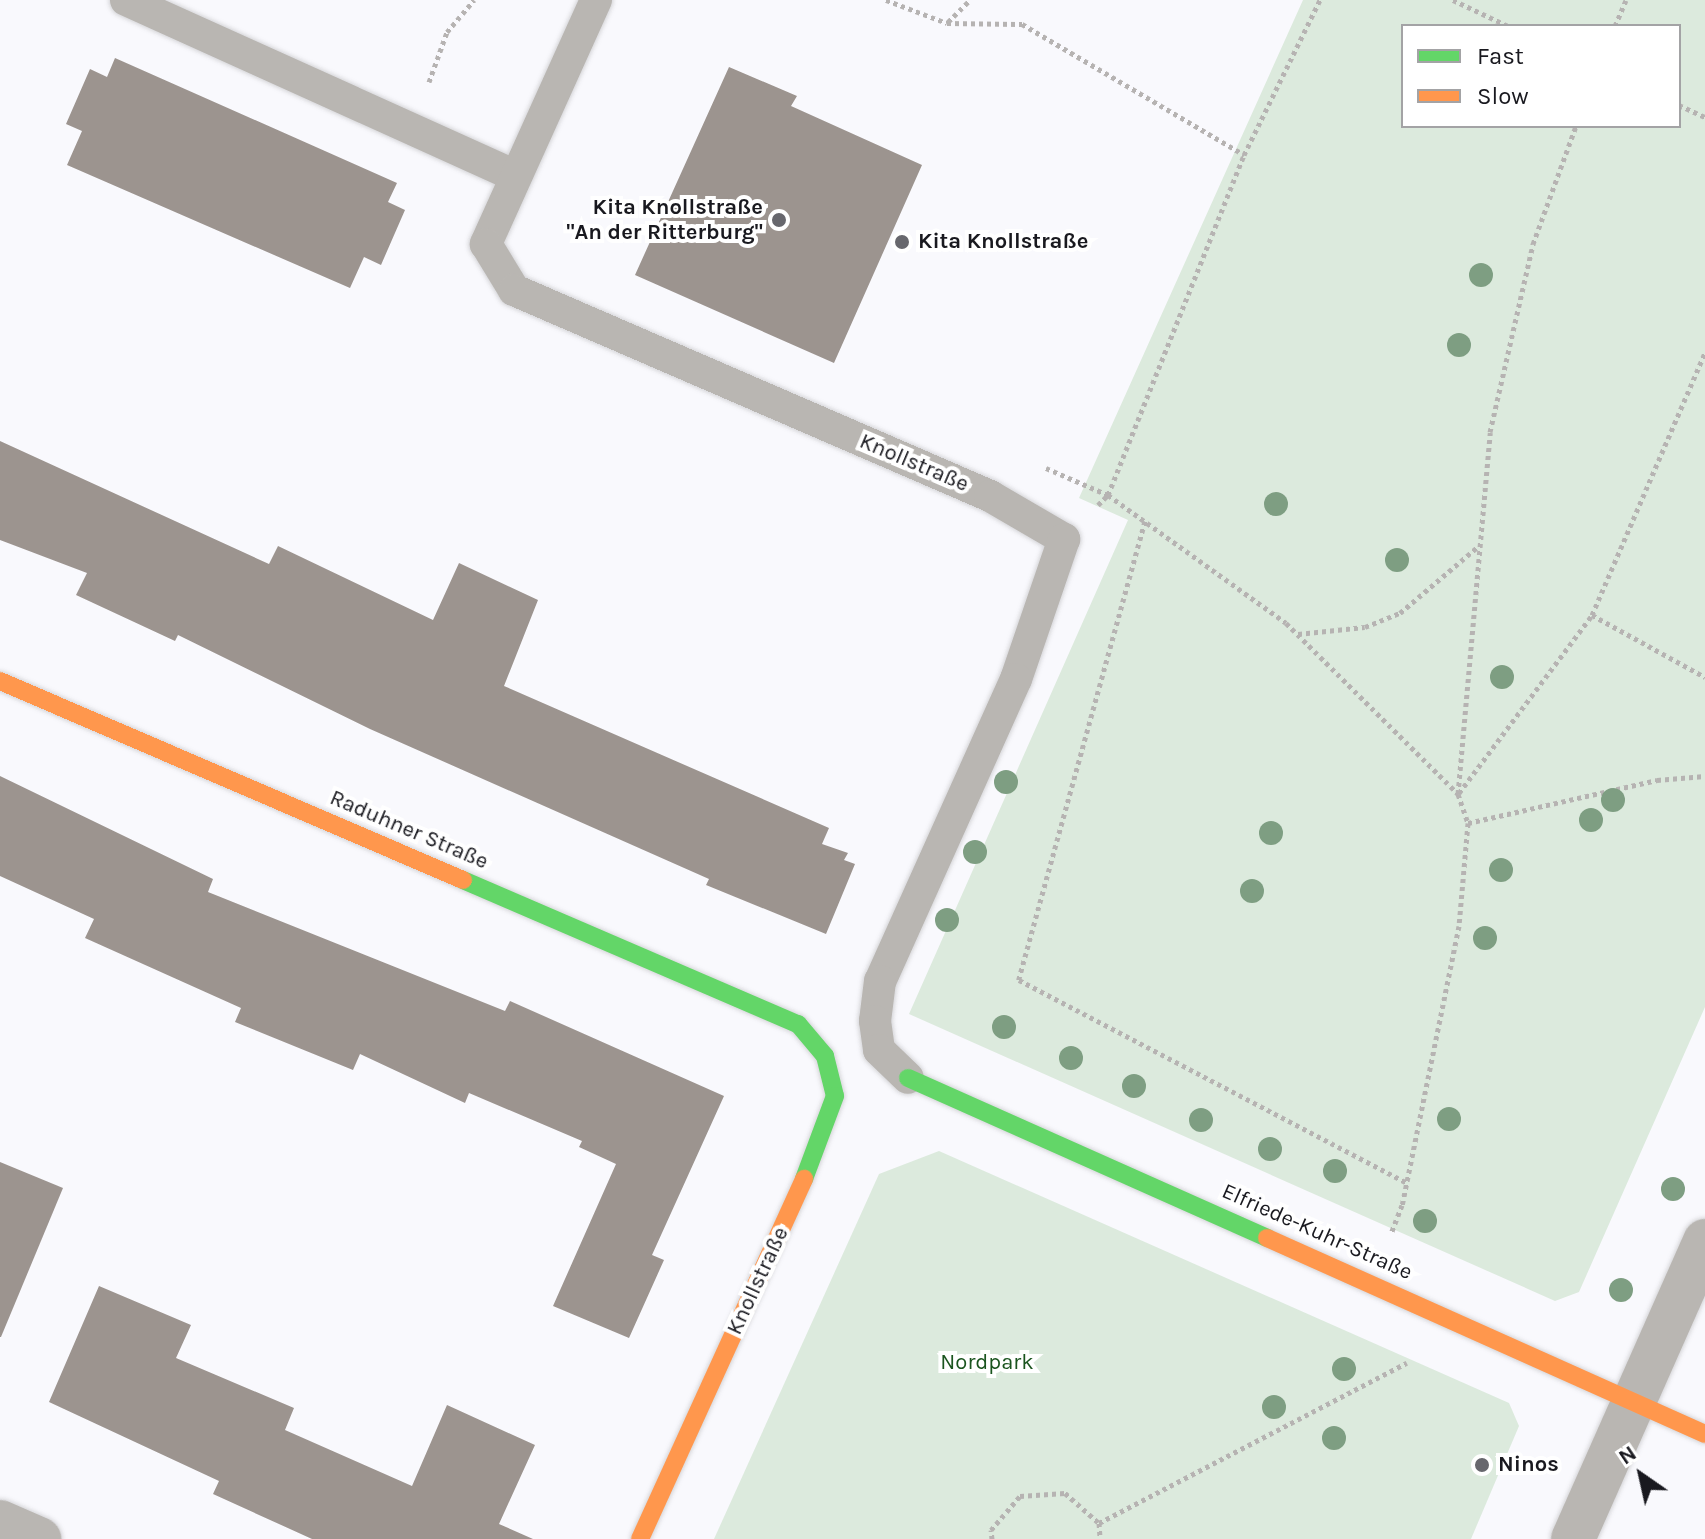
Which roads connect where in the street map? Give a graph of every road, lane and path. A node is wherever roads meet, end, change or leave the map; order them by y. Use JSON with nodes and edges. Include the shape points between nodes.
{"nodes":[{"id":1,"x":126,"y":0,"type":"edge"},
{"id":2,"x":474,"y":0,"type":"edge"},
{"id":3,"x":596,"y":0,"type":"edge"},
{"id":4,"x":886,"y":0,"type":"edge"},
{"id":5,"x":970,"y":0,"type":"edge"},
{"id":6,"x":1320,"y":0,"type":"edge"},
{"id":7,"x":1453,"y":0,"type":"edge"},
{"id":8,"x":1626,"y":0,"type":"edge"},
{"id":9,"x":947,"y":23,"type":"junction"},
{"id":10,"x":1504,"y":24,"type":"edge"},
{"id":11,"x":1616,"y":24,"type":"edge"},
{"id":12,"x":1681,"y":106,"type":"edge"},
{"id":13,"x":1705,"y":117,"type":"edge"},
{"id":14,"x":1575,"y":128,"type":"edge"},
{"id":15,"x":420,"y":132,"type":"junction"},
{"id":16,"x":1244,"y":155,"type":"junction"},
{"id":17,"x":514,"y":175,"type":"junction"},
{"id":18,"x":1705,"y":353,"type":"edge"},
{"id":19,"x":1108,"y":495,"type":"junction"},
{"id":20,"x":1145,"y":521,"type":"junction"},
{"id":21,"x":1064,"y":539,"type":"junction"},
{"id":22,"x":1481,"y":544,"type":"junction"},
{"id":23,"x":1592,"y":615,"type":"junction"},
{"id":24,"x":1297,"y":634,"type":"junction"},
{"id":25,"x":1705,"y":677,"type":"edge"},
{"id":26,"x":0,"y":681,"type":"edge"},
{"id":27,"x":1705,"y":776,"type":"edge"},
{"id":28,"x":1458,"y":794,"type":"junction"},
{"id":29,"x":1468,"y":823,"type":"junction"},
{"id":30,"x":798,"y":1024,"type":"joint"},
{"id":31,"x":908,"y":1078,"type":"joint"},
{"id":32,"x":1406,"y":1182,"type":"junction"},
{"id":33,"x":1705,"y":1241,"type":"edge"},
{"id":34,"x":1369,"y":1281,"type":"junction"},
{"id":35,"x":1439,"y":1315,"type":"junction"},
{"id":36,"x":1633,"y":1402,"type":"junction"},
{"id":37,"x":1705,"y":1434,"type":"edge"},
{"id":38,"x":0,"y":1522,"type":"edge"},
{"id":39,"x":1099,"y":1523,"type":"junction"},
{"id":40,"x":39,"y":1539,"type":"edge"},
{"id":41,"x":640,"y":1539,"type":"edge"},
{"id":42,"x":992,"y":1539,"type":"edge"},
{"id":43,"x":1100,"y":1539,"type":"edge"},
{"id":44,"x":1573,"y":1539,"type":"edge"}],
"edges":[{"from":1,"to":15,"type":"lane"},
{"from":2,"to":15,"type":"path","via":[[447,32],[430,75]]},
{"from":3,"to":17,"type":"lane","name":"Knollstraße"},
{"from":4,"to":9,"type":"path"},
{"from":5,"to":9,"type":"path"},
{"from":6,"to":16,"type":"path"},
{"from":7,"to":10,"type":"path"},
{"from":8,"to":11,"type":"path"},
{"from":9,"to":16,"type":"path","via":[[1022,24]]},
{"from":12,"to":13,"type":"path"},
{"from":14,"to":22,"type":"path","via":[[1533,244],[1490,432]]},
{"from":15,"to":17,"type":"lane"},
{"from":16,"to":19,"type":"path"},
{"from":17,"to":21,"type":"lane","name":"Knollstraße","via":[[486,244],[514,290],[990,496]]},
{"from":18,"to":23,"type":"path"},
{"from":19,"to":20,"type":"path"},
{"from":19,"to":21,"type":"path"},
{"from":20,"to":24,"type":"path"},
{"from":20,"to":32,"type":"path","via":[[1019,980]]},
{"from":21,"to":31,"type":"lane","via":[[1022,665],[880,981],[879,1050]]},
{"from":22,"to":24,"type":"path","via":[[1400,613],[1365,627]]},
{"from":22,"to":28,"type":"path"},
{"from":23,"to":25,"type":"path"},
{"from":23,"to":28,"type":"path"},
{"from":24,"to":28,"type":"path"},
{"from":26,"to":30,"type":"street","name":"Raduhner Straße"},
{"from":27,"to":29,"type":"path","via":[[1657,780]]},
{"from":28,"to":29,"type":"path"},
{"from":29,"to":32,"type":"path","via":[[1459,926]]},
{"from":30,"to":41,"type":"street","name":"Knollstraße","via":[[825,1056],[835,1096],[830,1123]]},
{"from":31,"to":34,"type":"street","name":"Elfriede-Kuhr-Straße"},
{"from":32,"to":34,"type":"path"},
{"from":33,"to":36,"type":"street"},
{"from":34,"to":35,"type":"street","name":"Elfriede-Kuhr-Straße"},
{"from":35,"to":36,"type":"street","name":"Elfriede-Kuhr-Straße"},
{"from":35,"to":39,"type":"path","via":[[1423,1354]]},
{"from":36,"to":37,"type":"street","name":"Elfriede-Kuhr-Straße"},
{"from":36,"to":44,"type":"street"},
{"from":38,"to":40,"type":"street"},
{"from":39,"to":42,"type":"path","via":[[1065,1493],[1020,1496],[991,1530]]},
{"from":39,"to":43,"type":"path"}]}
